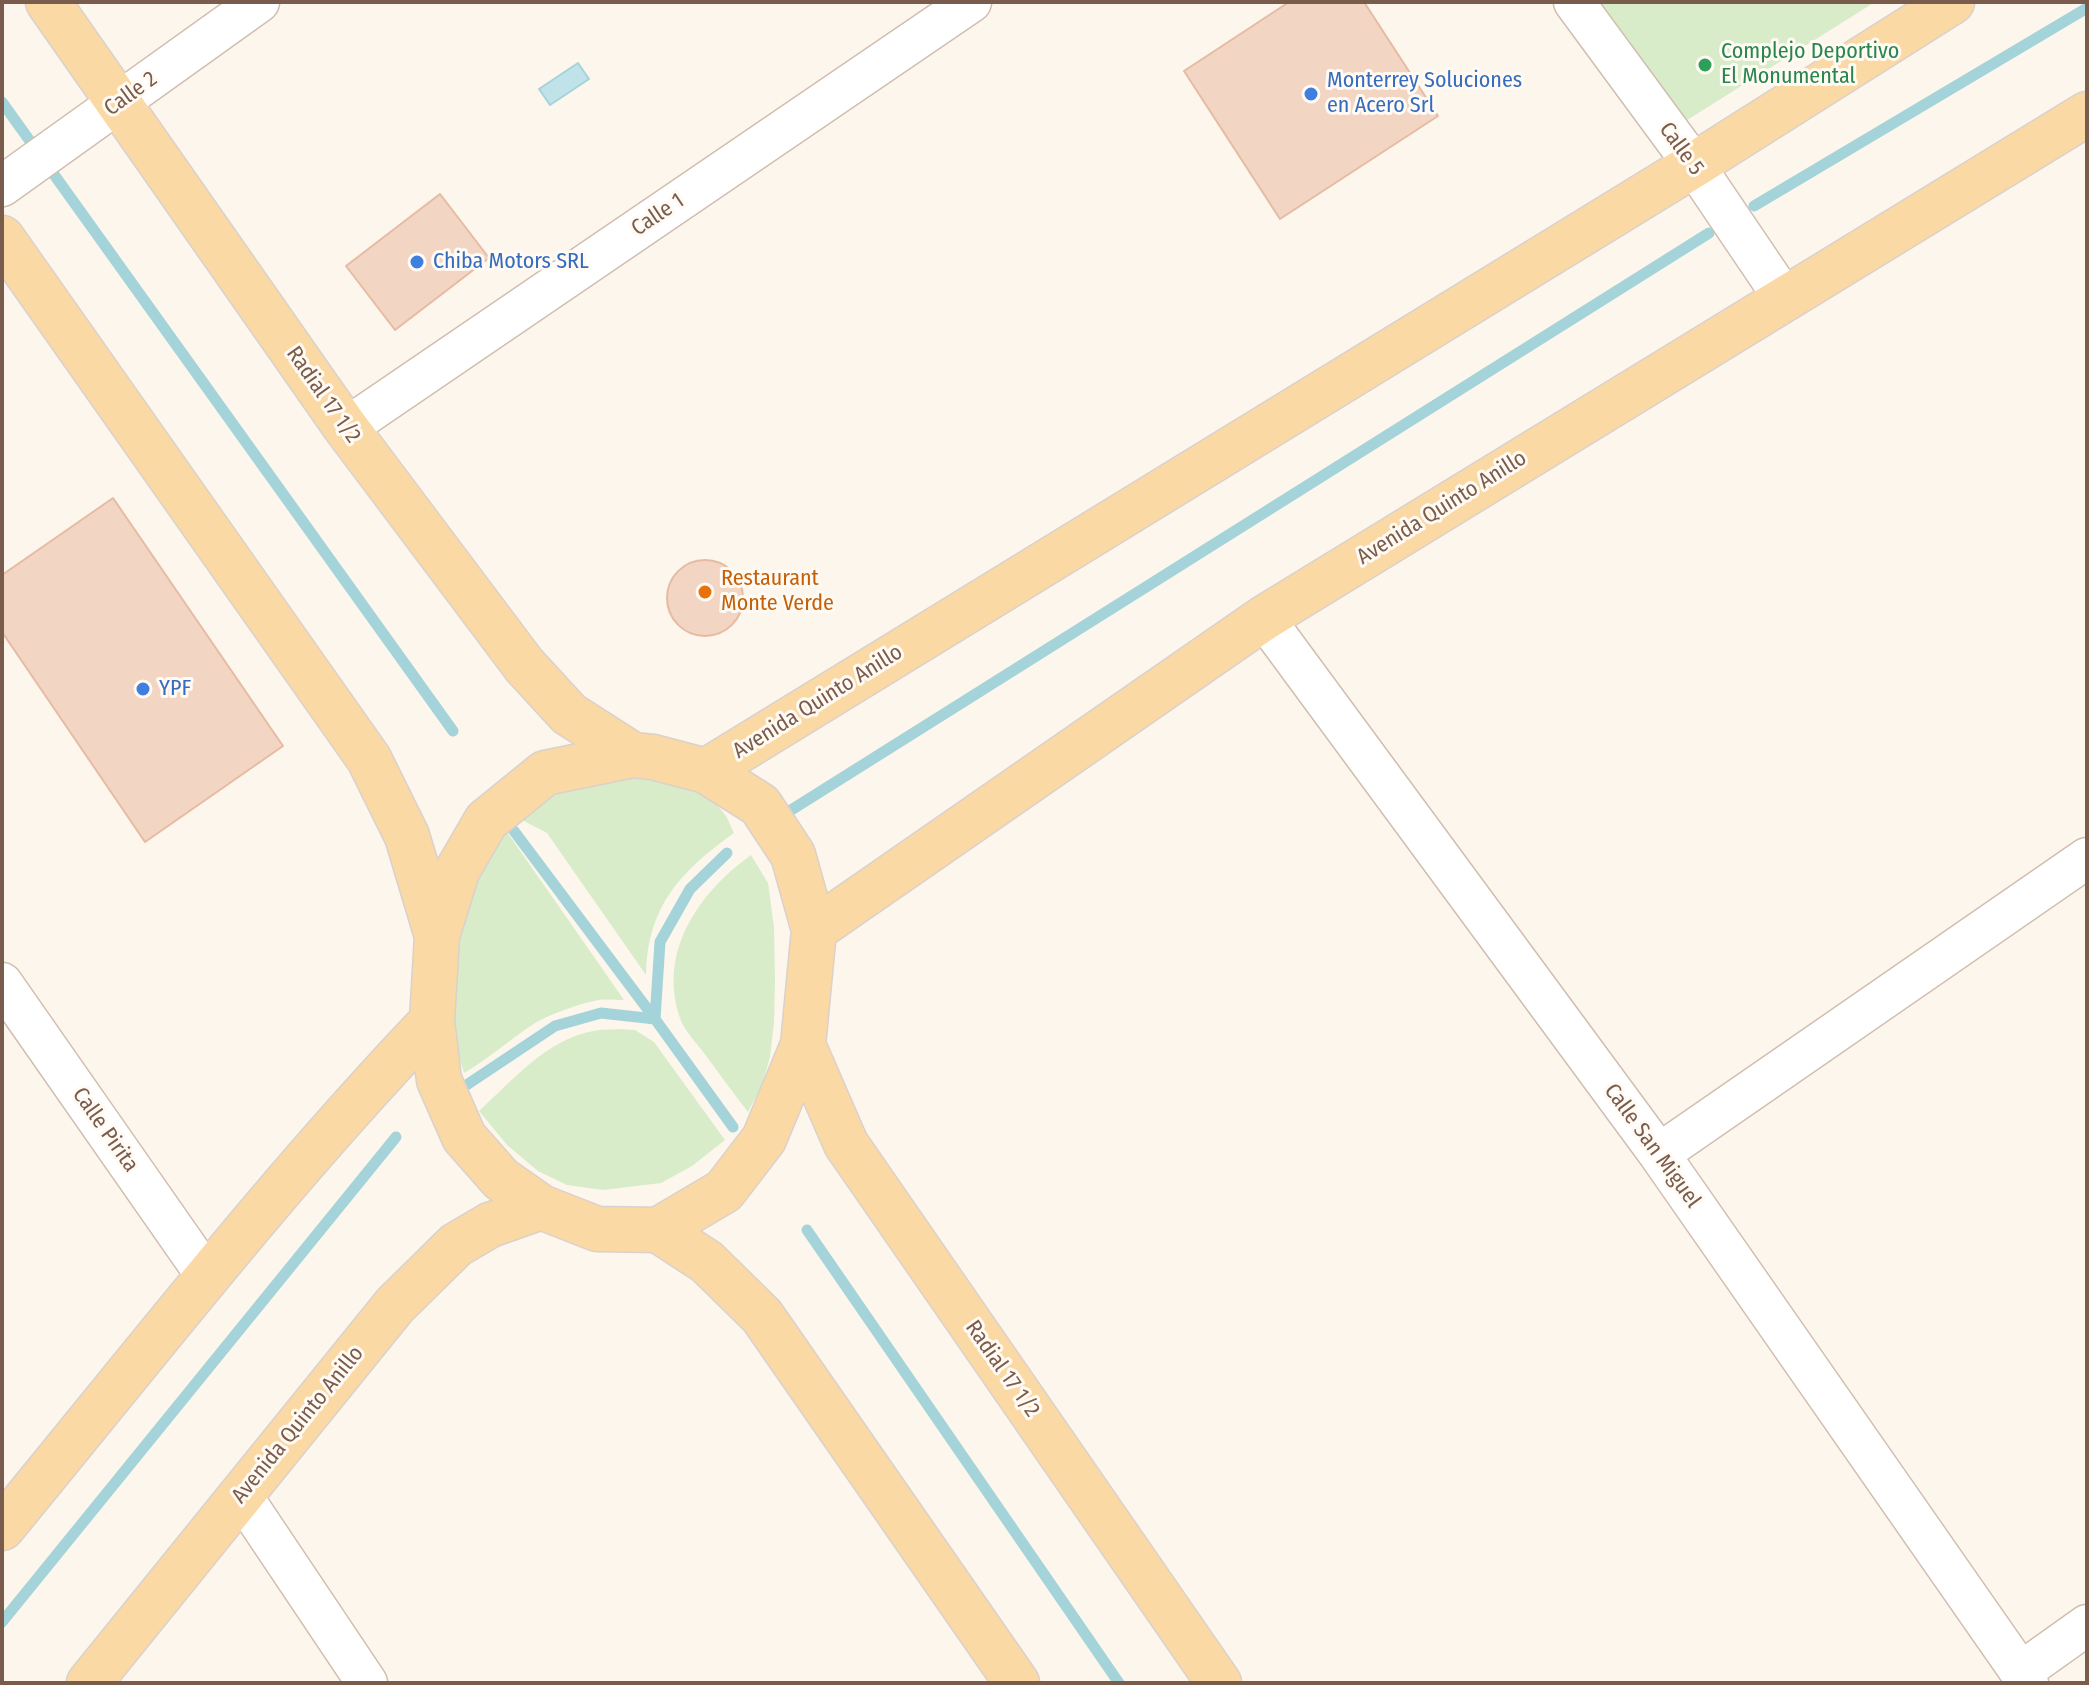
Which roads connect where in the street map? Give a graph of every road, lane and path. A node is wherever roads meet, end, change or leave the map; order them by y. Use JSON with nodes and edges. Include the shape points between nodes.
{"nodes":[{"id":1,"x":48,"y":2,"type":"edge"},
{"id":2,"x":259,"y":2,"type":"edge"},
{"id":3,"x":971,"y":2,"type":"edge"},
{"id":4,"x":1574,"y":2,"type":"edge"},
{"id":5,"x":1952,"y":2,"type":"edge"},
{"id":6,"x":107,"y":112,"type":"junction"},
{"id":7,"x":2087,"y":114,"type":"edge"},
{"id":8,"x":1694,"y":165,"type":"junction"},
{"id":9,"x":6,"y":183,"type":"edge"},
{"id":10,"x":3,"y":243,"type":"edge"},
{"id":11,"x":1784,"y":298,"type":"junction"},
{"id":12,"x":346,"y":428,"type":"junction"},
{"id":13,"x":1264,"y":618,"type":"junction"},
{"id":14,"x":633,"y":755,"type":"junction"},
{"id":15,"x":706,"y":771,"type":"junction"},
{"id":16,"x":2087,"y":858,"type":"edge"},
{"id":17,"x":814,"y":930,"type":"junction"},
{"id":18,"x":437,"y":936,"type":"junction"},
{"id":19,"x":2,"y":983,"type":"edge"},
{"id":20,"x":432,"y":1021,"type":"junction"},
{"id":21,"x":803,"y":1045,"type":"junction"},
{"id":22,"x":1659,"y":1154,"type":"junction"},
{"id":23,"x":541,"y":1207,"type":"junction"},
{"id":24,"x":658,"y":1230,"type":"junction"},
{"id":25,"x":208,"y":1278,"type":"junction"},
{"id":26,"x":241,"y":1495,"type":"junction"},
{"id":27,"x":2,"y":1528,"type":"edge"},
{"id":28,"x":2087,"y":1625,"type":"edge"},
{"id":29,"x":2024,"y":1677,"type":"edge"},
{"id":30,"x":89,"y":1683,"type":"edge"},
{"id":31,"x":367,"y":1683,"type":"edge"},
{"id":32,"x":1017,"y":1683,"type":"edge"},
{"id":33,"x":1219,"y":1683,"type":"edge"}],
"edges":[{"from":1,"to":6,"type":"main road","name":"Radial 17 1/2"},
{"from":2,"to":6,"type":"street","name":"Calle 2"},
{"from":3,"to":12,"type":"street","name":"Calle 1"},
{"from":4,"to":8,"type":"street","name":"Calle 5"},
{"from":5,"to":8,"type":"main road","name":"Avenida Quinto Anillo"},
{"from":6,"to":9,"type":"street","name":"Calle 2"},
{"from":6,"to":12,"type":"main road","name":"Radial 17 1/2"},
{"from":7,"to":11,"type":"main road","name":"Avenida Quinto Anillo"},
{"from":8,"to":11,"type":"street","name":"Calle 5"},
{"from":8,"to":15,"type":"main road","name":"Avenida Quinto Anillo"},
{"from":10,"to":18,"type":"main road","via":[[369,759],[407,836]]},
{"from":11,"to":13,"type":"main road","name":"Avenida Quinto Anillo"},
{"from":12,"to":14,"type":"main road","name":"Radial 17 1/2","via":[[524,665],[569,714]]},
{"from":13,"to":17,"type":"main road","name":"Avenida Quinto Anillo"},
{"from":13,"to":22,"type":"street","name":"Calle San Miguel"},
{"from":14,"to":15,"type":"main road"},
{"from":14,"to":18,"type":"main road","via":[[545,773],[486,821],[457,871]]},
{"from":15,"to":17,"type":"main road","via":[[760,805],[793,855]]},
{"from":16,"to":22,"type":"street"},
{"from":17,"to":21,"type":"main road"},
{"from":18,"to":20,"type":"main road"},
{"from":19,"to":25,"type":"street","name":"Calle Pirita"},
{"from":20,"to":23,"type":"main road","via":[[439,1080],[464,1137],[501,1179]]},
{"from":20,"to":25,"type":"main road","via":[[365,1091]]},
{"from":21,"to":24,"type":"main road","via":[[764,1139],[724,1191]]},
{"from":21,"to":33,"type":"main road","name":"Radial 17 1/2","via":[[846,1144]]},
{"from":22,"to":29,"type":"street","name":"Calle San Miguel"},
{"from":23,"to":24,"type":"main road","via":[[597,1229]]},
{"from":23,"to":26,"type":"main road","name":"Avenida Quinto Anillo","via":[[490,1225],[456,1245],[395,1305]]},
{"from":24,"to":32,"type":"main road","via":[[707,1262],[762,1316]]},
{"from":25,"to":27,"type":"main road"},
{"from":26,"to":30,"type":"main road","name":"Avenida Quinto Anillo"},
{"from":26,"to":31,"type":"street"},
{"from":28,"to":29,"type":"street"}]}
